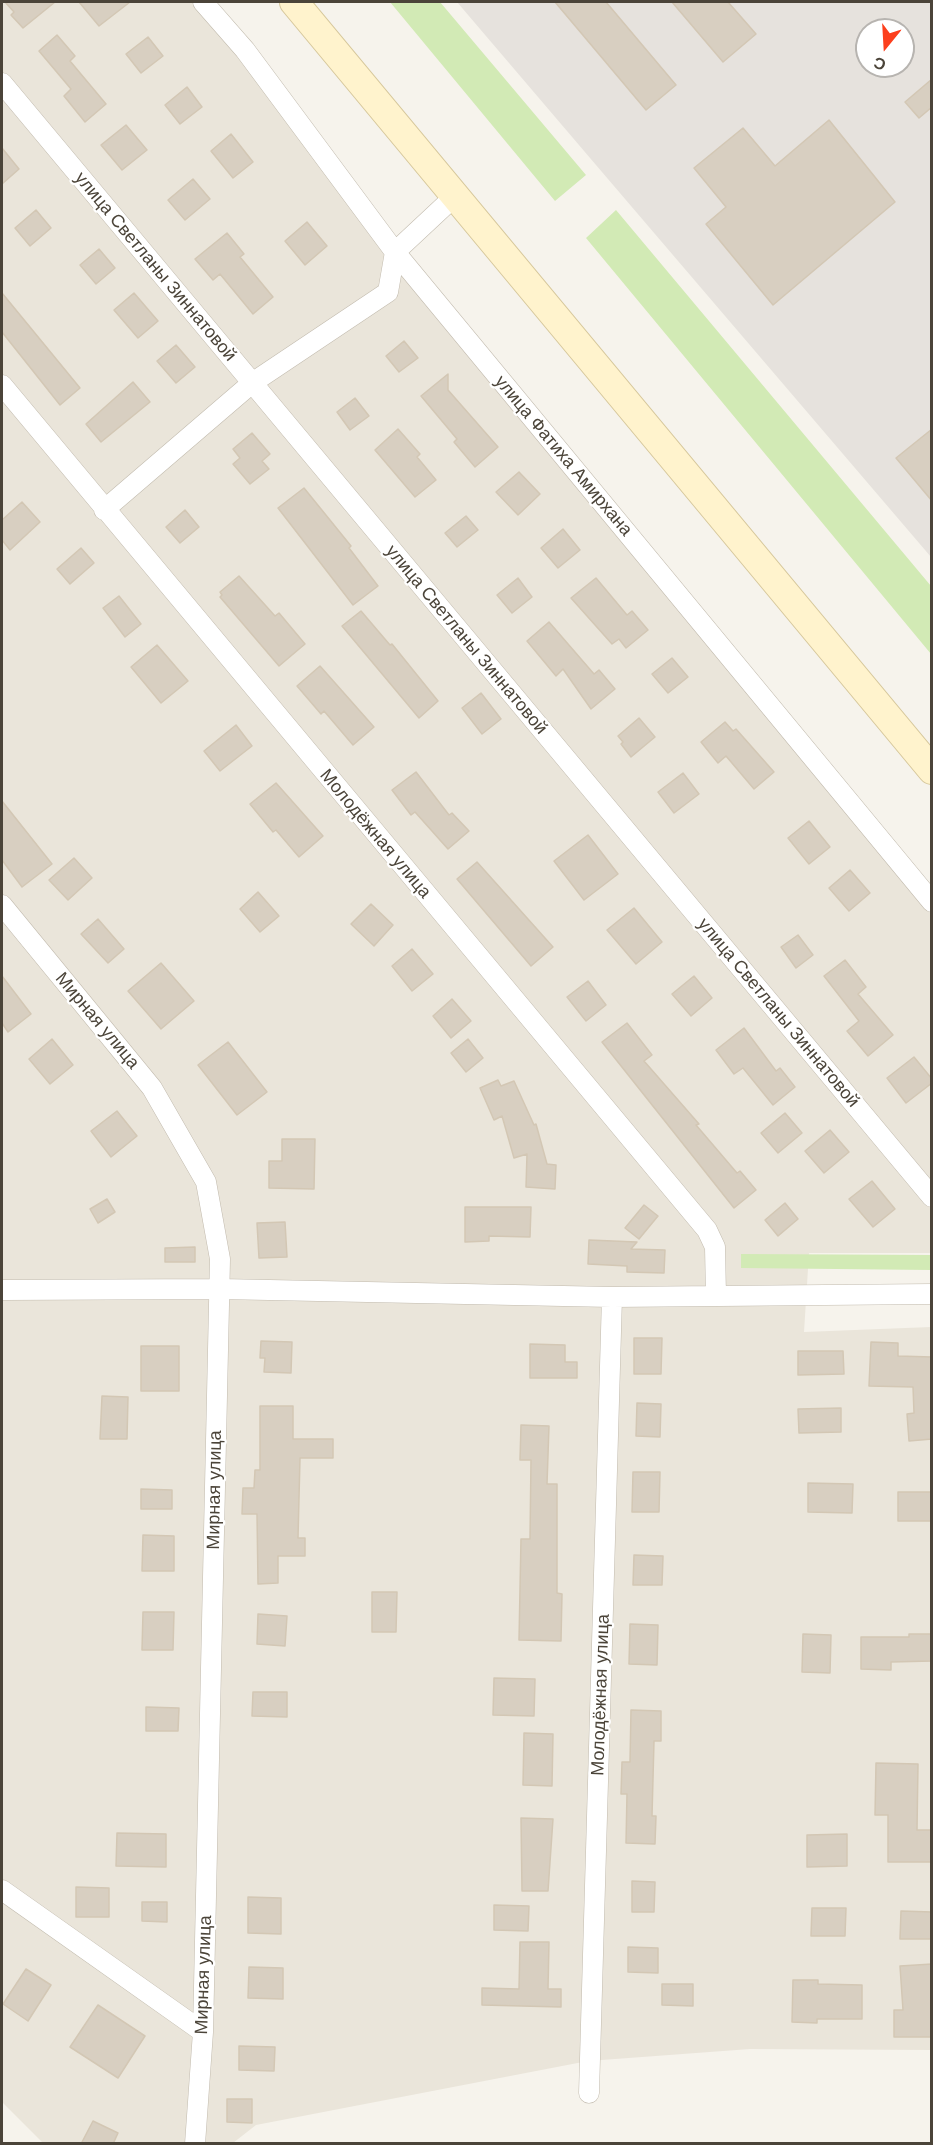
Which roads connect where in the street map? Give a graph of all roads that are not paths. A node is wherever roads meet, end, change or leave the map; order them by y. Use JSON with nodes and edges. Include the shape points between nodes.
{"nodes":[{"id":1,"x":203,"y":2,"type":"edge"},
{"id":2,"x":294,"y":2,"type":"edge"},
{"id":3,"x":2,"y":83,"type":"edge"},
{"id":4,"x":456,"y":195,"type":"junction"},
{"id":5,"x":395,"y":252,"type":"junction"},
{"id":6,"x":252,"y":383,"type":"junction"},
{"id":7,"x":2,"y":385,"type":"edge"},
{"id":8,"x":104,"y":510,"type":"junction"},
{"id":9,"x":932,"y":770,"type":"edge"},
{"id":10,"x":932,"y":902,"type":"edge"},
{"id":11,"x":2,"y":905,"type":"edge"},
{"id":12,"x":932,"y":1197,"type":"edge"},
{"id":13,"x":2,"y":1290,"type":"edge"},
{"id":14,"x":220,"y":1290,"type":"junction"},
{"id":15,"x":932,"y":1294,"type":"edge"},
{"id":16,"x":716,"y":1296,"type":"junction"},
{"id":17,"x":612,"y":1297,"type":"junction"},
{"id":18,"x":2,"y":1890,"type":"edge"},
{"id":19,"x":203,"y":2032,"type":"junction"},
{"id":20,"x":589,"y":2093,"type":"dead end"},
{"id":21,"x":195,"y":2144,"type":"edge"}],
"edges":[{"from":1,"to":5,"type":"street","name":"улица Фатиха Амирхана","via":[[245,50]]},
{"from":2,"to":4,"type":"street"},
{"from":3,"to":6,"type":"street","name":"улица Светланы Зиннатовой"},
{"from":4,"to":5,"type":"street"},
{"from":4,"to":9,"type":"street"},
{"from":5,"to":6,"type":"street","via":[[388,292]]},
{"from":5,"to":10,"type":"street","name":"улица Фатиха Амирхана"},
{"from":6,"to":8,"type":"street"},
{"from":6,"to":12,"type":"street","name":"улица Светланы Зиннатовой"},
{"from":7,"to":8,"type":"street","name":"Молодёжная улица"},
{"from":8,"to":16,"type":"street","name":"Молодёжная улица","via":[[706,1230],[715,1247]]},
{"from":11,"to":14,"type":"street","name":"Мирная улица","via":[[152,1088],[206,1182],[220,1259]]},
{"from":13,"to":14,"type":"street"},
{"from":14,"to":17,"type":"street"},
{"from":14,"to":19,"type":"street","name":"Мирная улица"},
{"from":15,"to":16,"type":"street"},
{"from":16,"to":17,"type":"street"},
{"from":17,"to":20,"type":"street","name":"Молодёжная улица"},
{"from":18,"to":19,"type":"street"},
{"from":19,"to":21,"type":"street","name":"Мирная улица"}]}
